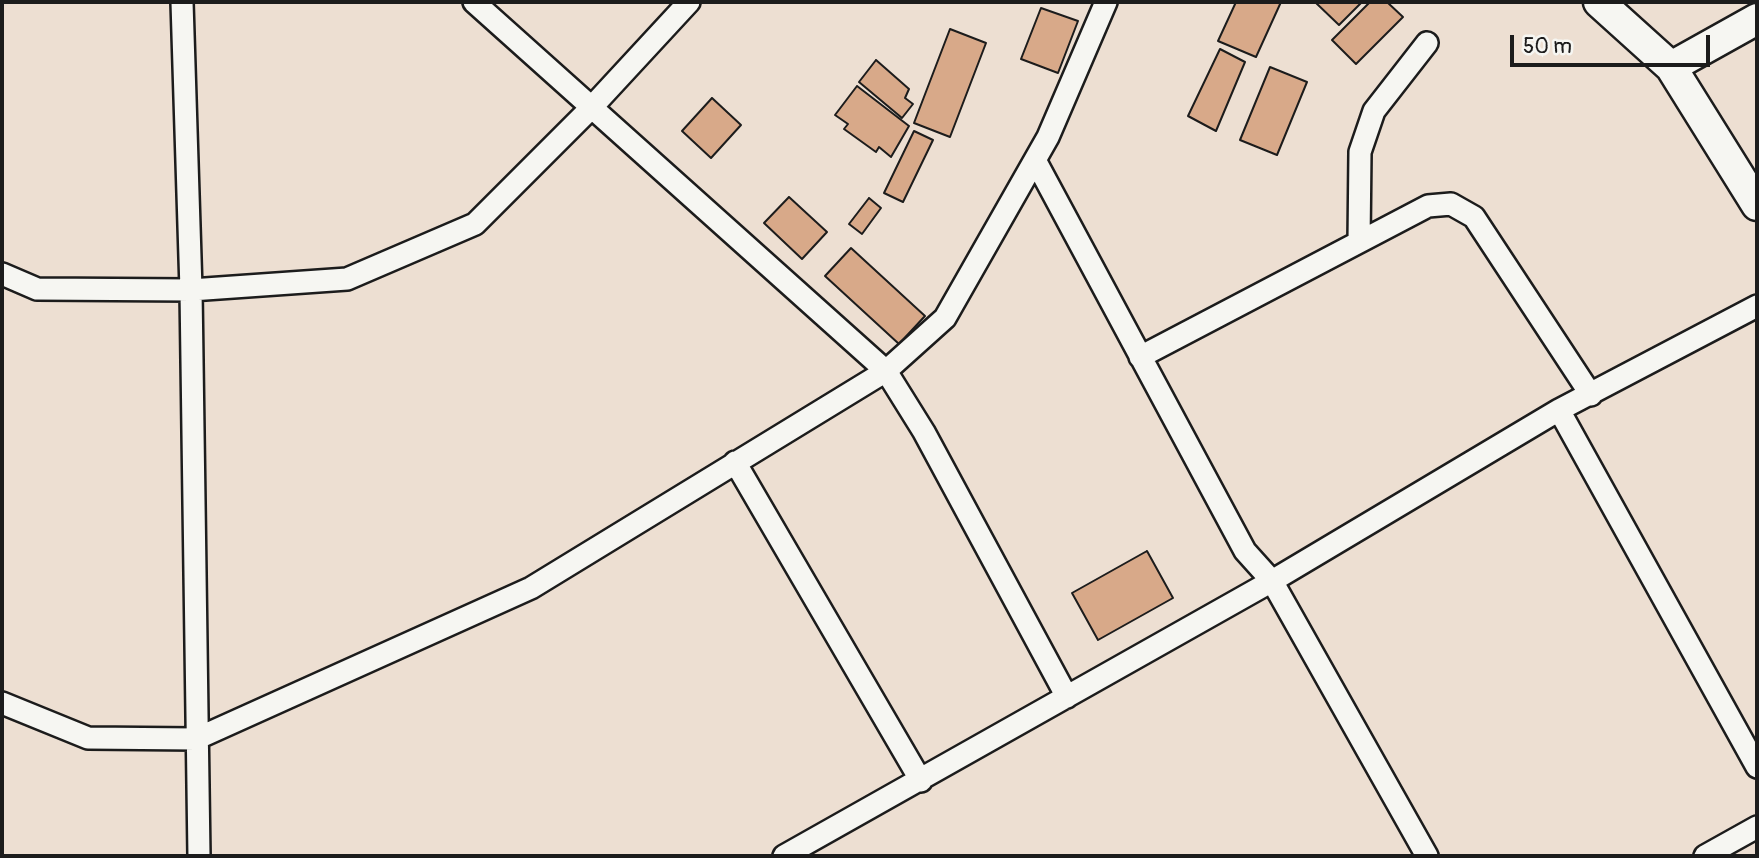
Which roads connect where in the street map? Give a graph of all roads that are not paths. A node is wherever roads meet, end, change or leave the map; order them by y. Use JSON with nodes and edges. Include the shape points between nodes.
{"nodes":[{"id":1,"x":182,"y":2,"type":"edge"},
{"id":2,"x":474,"y":2,"type":"edge"},
{"id":3,"x":689,"y":2,"type":"edge"},
{"id":4,"x":1106,"y":2,"type":"edge"},
{"id":5,"x":1599,"y":2,"type":"edge"},
{"id":6,"x":1757,"y":19,"type":"edge"},
{"id":7,"x":1427,"y":43,"type":"dead end"},
{"id":8,"x":1671,"y":66,"type":"junction"},
{"id":9,"x":592,"y":108,"type":"junction"},
{"id":10,"x":1035,"y":160,"type":"junction"},
{"id":11,"x":1757,"y":205,"type":"edge"},
{"id":12,"x":1359,"y":242,"type":"junction"},
{"id":13,"x":2,"y":274,"type":"edge"},
{"id":14,"x":191,"y":290,"type":"junction"},
{"id":15,"x":1757,"y":306,"type":"edge"},
{"id":16,"x":1140,"y":357,"type":"junction"},
{"id":17,"x":886,"y":371,"type":"junction"},
{"id":18,"x":1591,"y":395,"type":"junction"},
{"id":19,"x":1559,"y":410,"type":"junction"},
{"id":20,"x":735,"y":462,"type":"junction"},
{"id":21,"x":1272,"y":581,"type":"junction"},
{"id":22,"x":1066,"y":697,"type":"junction"},
{"id":23,"x":2,"y":703,"type":"edge"},
{"id":24,"x":196,"y":739,"type":"junction"},
{"id":25,"x":1757,"y":767,"type":"edge"},
{"id":26,"x":921,"y":781,"type":"junction"},
{"id":27,"x":1757,"y":827,"type":"edge"},
{"id":28,"x":799,"y":853,"type":"edge"},
{"id":29,"x":199,"y":856,"type":"edge"},
{"id":30,"x":1427,"y":856,"type":"edge"},
{"id":31,"x":1705,"y":856,"type":"edge"}],
"edges":[{"from":1,"to":14,"type":"street"},
{"from":2,"to":9,"type":"street"},
{"from":3,"to":9,"type":"street"},
{"from":4,"to":10,"type":"street"},
{"from":5,"to":8,"type":"main road"},
{"from":6,"to":8,"type":"main road"},
{"from":7,"to":12,"type":"street","via":[[1374,111],[1363,141]]},
{"from":8,"to":11,"type":"main road"},
{"from":9,"to":14,"type":"street","via":[[475,224],[347,279]]},
{"from":9,"to":17,"type":"street"},
{"from":10,"to":16,"type":"street"},
{"from":10,"to":17,"type":"street","via":[[945,318]]},
{"from":12,"to":16,"type":"street"},
{"from":12,"to":18,"type":"street","via":[[1428,206],[1451,204],[1474,217]]},
{"from":13,"to":14,"type":"street","via":[[37,289]]},
{"from":14,"to":24,"type":"street"},
{"from":15,"to":18,"type":"street"},
{"from":16,"to":21,"type":"street","via":[[1245,551]]},
{"from":17,"to":20,"type":"street"},
{"from":17,"to":22,"type":"street","via":[[924,432]]},
{"from":18,"to":19,"type":"street"},
{"from":19,"to":21,"type":"street"},
{"from":19,"to":25,"type":"street"},
{"from":20,"to":24,"type":"street","via":[[531,588]]},
{"from":20,"to":26,"type":"street"},
{"from":21,"to":22,"type":"street"},
{"from":21,"to":30,"type":"street"},
{"from":22,"to":26,"type":"street"},
{"from":23,"to":24,"type":"street","via":[[88,738]]},
{"from":24,"to":29,"type":"street"},
{"from":26,"to":28,"type":"street"},
{"from":27,"to":31,"type":"street"}]}
